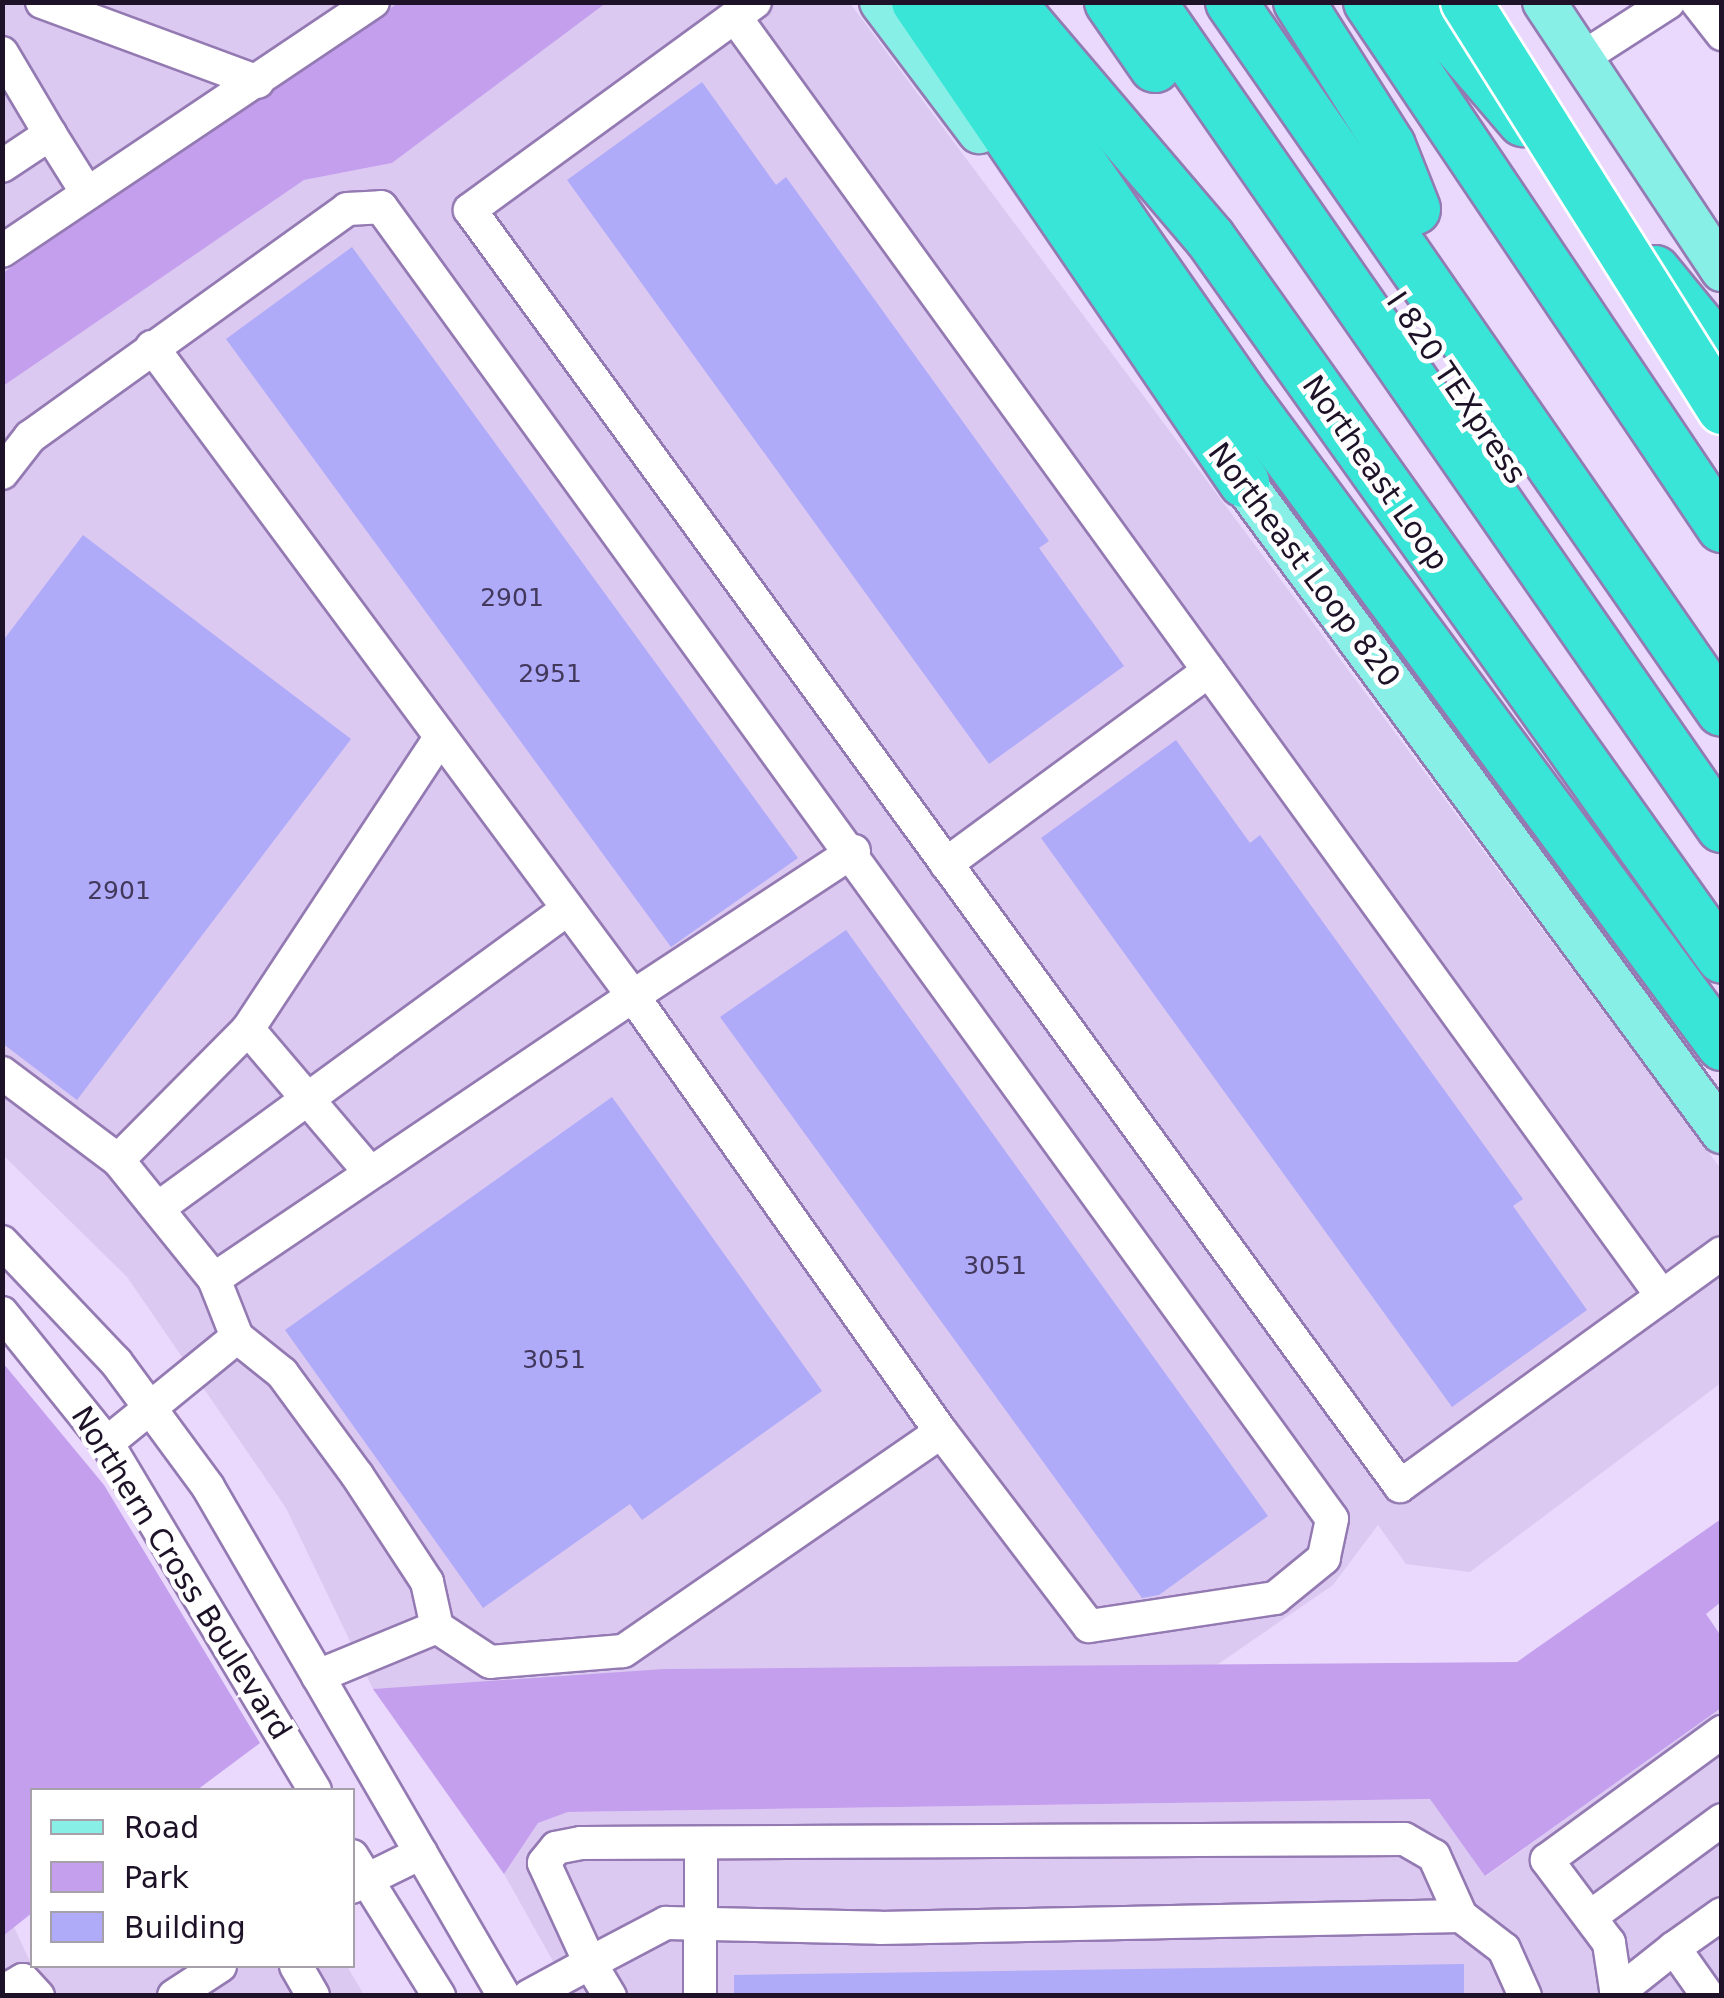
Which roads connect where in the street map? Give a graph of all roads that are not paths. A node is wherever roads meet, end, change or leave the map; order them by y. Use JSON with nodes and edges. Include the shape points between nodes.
{"nodes":[{"id":1,"x":42,"y":2,"type":"edge"},
{"id":2,"x":374,"y":2,"type":"edge"},
{"id":3,"x":881,"y":2,"type":"edge"},
{"id":4,"x":917,"y":2,"type":"edge"},
{"id":5,"x":969,"y":2,"type":"edge"},
{"id":6,"x":1009,"y":2,"type":"edge"},
{"id":7,"x":1110,"y":2,"type":"edge"},
{"id":8,"x":1150,"y":2,"type":"edge"},
{"id":9,"x":1191,"y":2,"type":"edge"},
{"id":10,"x":1230,"y":2,"type":"edge"},
{"id":11,"x":1272,"y":2,"type":"edge"},
{"id":12,"x":1300,"y":2,"type":"edge"},
{"id":13,"x":1369,"y":2,"type":"edge"},
{"id":14,"x":1421,"y":2,"type":"edge"},
{"id":15,"x":1466,"y":2,"type":"edge"},
{"id":16,"x":1544,"y":2,"type":"edge"},
{"id":17,"x":1670,"y":2,"type":"edge"},
{"id":18,"x":1697,"y":2,"type":"edge"},
{"id":19,"x":745,"y":10,"type":"edge"},
{"id":20,"x":1722,"y":34,"type":"edge"},
{"id":21,"x":2,"y":53,"type":"edge"},
{"id":22,"x":1582,"y":58,"type":"junction"},
{"id":23,"x":258,"y":82,"type":"junction"},
{"id":24,"x":50,"y":134,"type":"junction"},
{"id":25,"x":2,"y":166,"type":"edge"},
{"id":26,"x":87,"y":193,"type":"junction"},
{"id":27,"x":1416,"y":209,"type":"junction"},
{"id":28,"x":1716,"y":249,"type":"edge"},
{"id":29,"x":2,"y":251,"type":"edge"},
{"id":30,"x":152,"y":347,"type":"junction"},
{"id":31,"x":1722,"y":352,"type":"edge"},
{"id":32,"x":1722,"y":409,"type":"edge"},
{"id":33,"x":2,"y":472,"type":"edge"},
{"id":34,"x":1244,"y":482,"type":"junction"},
{"id":35,"x":1722,"y":527,"type":"edge"},
{"id":36,"x":1722,"y":654,"type":"edge"},
{"id":37,"x":1601,"y":658,"type":"junction"},
{"id":38,"x":1209,"y":671,"type":"junction"},
{"id":39,"x":1722,"y":710,"type":"edge"},
{"id":40,"x":439,"y":738,"type":"junction"},
{"id":41,"x":1722,"y":773,"type":"edge"},
{"id":42,"x":1722,"y":827,"type":"edge"},
{"id":43,"x":854,"y":851,"type":"junction"},
{"id":44,"x":946,"y":864,"type":"junction"},
{"id":45,"x":564,"y":911,"type":"junction"},
{"id":46,"x":1722,"y":958,"type":"edge"},
{"id":47,"x":633,"y":996,"type":"junction"},
{"id":48,"x":248,"y":1029,"type":"junction"},
{"id":49,"x":1722,"y":1045,"type":"edge"},
{"id":50,"x":2,"y":1073,"type":"edge"},
{"id":51,"x":317,"y":1100,"type":"junction"},
{"id":52,"x":1722,"y":1132,"type":"edge"},
{"id":53,"x":118,"y":1160,"type":"junction"},
{"id":54,"x":367,"y":1170,"type":"junction"},
{"id":55,"x":161,"y":1206,"type":"junction"},
{"id":56,"x":2,"y":1242,"type":"edge"},
{"id":57,"x":1722,"y":1253,"type":"edge"},
{"id":58,"x":214,"y":1279,"type":"junction"},
{"id":59,"x":1662,"y":1296,"type":"junction"},
{"id":60,"x":2,"y":1313,"type":"edge"},
{"id":61,"x":237,"y":1337,"type":"junction"},
{"id":62,"x":147,"y":1404,"type":"junction"},
{"id":63,"x":941,"y":1432,"type":"junction"},
{"id":64,"x":107,"y":1443,"type":"junction"},
{"id":65,"x":437,"y":1627,"type":"junction"},
{"id":66,"x":318,"y":1676,"type":"junction"},
{"id":67,"x":1722,"y":1732,"type":"edge"},
{"id":68,"x":315,"y":1788,"type":"edge"},
{"id":69,"x":1722,"y":1820,"type":"edge"},
{"id":70,"x":701,"y":1844,"type":"junction"},
{"id":71,"x":421,"y":1853,"type":"junction"},
{"id":72,"x":357,"y":1874,"type":"edge"},
{"id":73,"x":1722,"y":1914,"type":"edge"},
{"id":74,"x":1461,"y":1916,"type":"junction"},
{"id":75,"x":1590,"y":1917,"type":"junction"},
{"id":76,"x":701,"y":1924,"type":"junction"},
{"id":77,"x":1674,"y":1948,"type":"junction"},
{"id":78,"x":590,"y":1963,"type":"junction"},
{"id":79,"x":217,"y":1968,"type":"edge"},
{"id":80,"x":297,"y":1968,"type":"edge"},
{"id":81,"x":2,"y":1992,"type":"edge"},
{"id":82,"x":1616,"y":1995,"type":"edge"},
{"id":83,"x":38,"y":1996,"type":"edge"},
{"id":84,"x":174,"y":1996,"type":"edge"},
{"id":85,"x":313,"y":1996,"type":"edge"},
{"id":86,"x":439,"y":1996,"type":"edge"},
{"id":87,"x":504,"y":1996,"type":"edge"},
{"id":88,"x":530,"y":1996,"type":"edge"},
{"id":89,"x":610,"y":1996,"type":"edge"},
{"id":90,"x":700,"y":1996,"type":"edge"},
{"id":91,"x":1524,"y":1996,"type":"edge"},
{"id":92,"x":1708,"y":1996,"type":"edge"}],
"edges":[{"from":1,"to":23,"type":"street"},
{"from":2,"to":23,"type":"street"},
{"from":3,"to":34,"type":"main road","name":"Northeast Loop 820"},
{"from":4,"to":34,"type":"highway"},
{"from":5,"to":49,"type":"highway","via":[[1248,403]]},
{"from":6,"to":46,"type":"highway","name":"Northeast Loop","via":[[1210,238]]},
{"from":7,"to":37,"type":"highway"},
{"from":8,"to":37,"type":"highway"},
{"from":9,"to":41,"type":"highway","name":"I 820 TEXpress"},
{"from":10,"to":39,"type":"highway","name":"I 820 TEXpress"},
{"from":11,"to":27,"type":"highway"},
{"from":12,"to":27,"type":"highway","via":[[1390,146]]},
{"from":13,"to":35,"type":"highway"},
{"from":14,"to":31,"type":"highway"},
{"from":15,"to":32,"type":"highway","bridge":true},
{"from":16,"to":22,"type":"main road"},
{"from":17,"to":22,"type":"street"},
{"from":18,"to":20,"type":"street"},
{"from":19,"to":38,"type":"street"},
{"from":19,"to":44,"type":"street","via":[[470,210]]},
{"from":21,"to":24,"type":"street"},
{"from":22,"to":28,"type":"main road"},
{"from":23,"to":26,"type":"street"},
{"from":24,"to":25,"type":"street"},
{"from":24,"to":26,"type":"street"},
{"from":26,"to":29,"type":"street"},
{"from":27,"to":36,"type":"highway"},
{"from":30,"to":33,"type":"street","via":[[30,438]]},
{"from":30,"to":40,"type":"street"},
{"from":30,"to":43,"type":"street","via":[[348,209],[381,207]]},
{"from":34,"to":52,"type":"main road","name":"Northeast Loop 820"},
{"from":37,"to":42,"type":"highway"},
{"from":38,"to":44,"type":"street"},
{"from":38,"to":59,"type":"street"},
{"from":40,"to":45,"type":"street"},
{"from":40,"to":48,"type":"street"},
{"from":43,"to":47,"type":"street"},
{"from":43,"to":63,"type":"street","via":[[1303,1469],[1332,1519],[1330,1541],[1303,1578],[1246,1609],[1088,1626]]},
{"from":44,"to":59,"type":"street","via":[[1400,1486]]},
{"from":45,"to":47,"type":"street"},
{"from":45,"to":51,"type":"street"},
{"from":47,"to":54,"type":"street"},
{"from":47,"to":63,"type":"street"},
{"from":48,"to":51,"type":"street"},
{"from":48,"to":53,"type":"street"},
{"from":50,"to":53,"type":"street"},
{"from":51,"to":54,"type":"street"},
{"from":51,"to":55,"type":"street"},
{"from":53,"to":55,"type":"street"},
{"from":54,"to":58,"type":"street"},
{"from":55,"to":58,"type":"street"},
{"from":56,"to":62,"type":"street","name":"Northern Cross Boulevard"},
{"from":57,"to":59,"type":"street"},
{"from":58,"to":61,"type":"street"},
{"from":60,"to":64,"type":"street","name":"Northern Cross Boulevard"},
{"from":61,"to":62,"type":"street"},
{"from":61,"to":65,"type":"street","via":[[282,1373],[357,1475],[427,1582]]},
{"from":62,"to":64,"type":"street"},
{"from":62,"to":66,"type":"street","name":"Northern Cross Boulevard","via":[[208,1487]]},
{"from":63,"to":65,"type":"street","via":[[624,1651],[490,1662]]},
{"from":64,"to":68,"type":"street","name":"Northern Cross Boulevard"},
{"from":65,"to":66,"type":"street"},
{"from":66,"to":71,"type":"street","name":"Northern Cross Boulevard"},
{"from":67,"to":75,"type":"street","via":[[1547,1860]]},
{"from":69,"to":75,"type":"street"},
{"from":70,"to":74,"type":"street","via":[[1404,1839],[1434,1856]]},
{"from":70,"to":76,"type":"street"},
{"from":70,"to":78,"type":"street","via":[[556,1848],[544,1863],[548,1885]]},
{"from":71,"to":72,"type":"street"},
{"from":71,"to":87,"type":"street","name":"Northern Cross Boulevard"},
{"from":72,"to":86,"type":"street"},
{"from":73,"to":77,"type":"street"},
{"from":74,"to":76,"type":"street"},
{"from":74,"to":91,"type":"street","via":[[1504,1949]]},
{"from":75,"to":82,"type":"street","via":[[1609,1943]]},
{"from":76,"to":78,"type":"street","via":[[642,1929]]},
{"from":76,"to":90,"type":"street"},
{"from":77,"to":82,"type":"street"},
{"from":77,"to":92,"type":"street"},
{"from":78,"to":88,"type":"street"},
{"from":78,"to":89,"type":"street"},
{"from":79,"to":84,"type":"street"},
{"from":80,"to":85,"type":"street"},
{"from":81,"to":83,"type":"street","via":[[23,1980]]}]}
